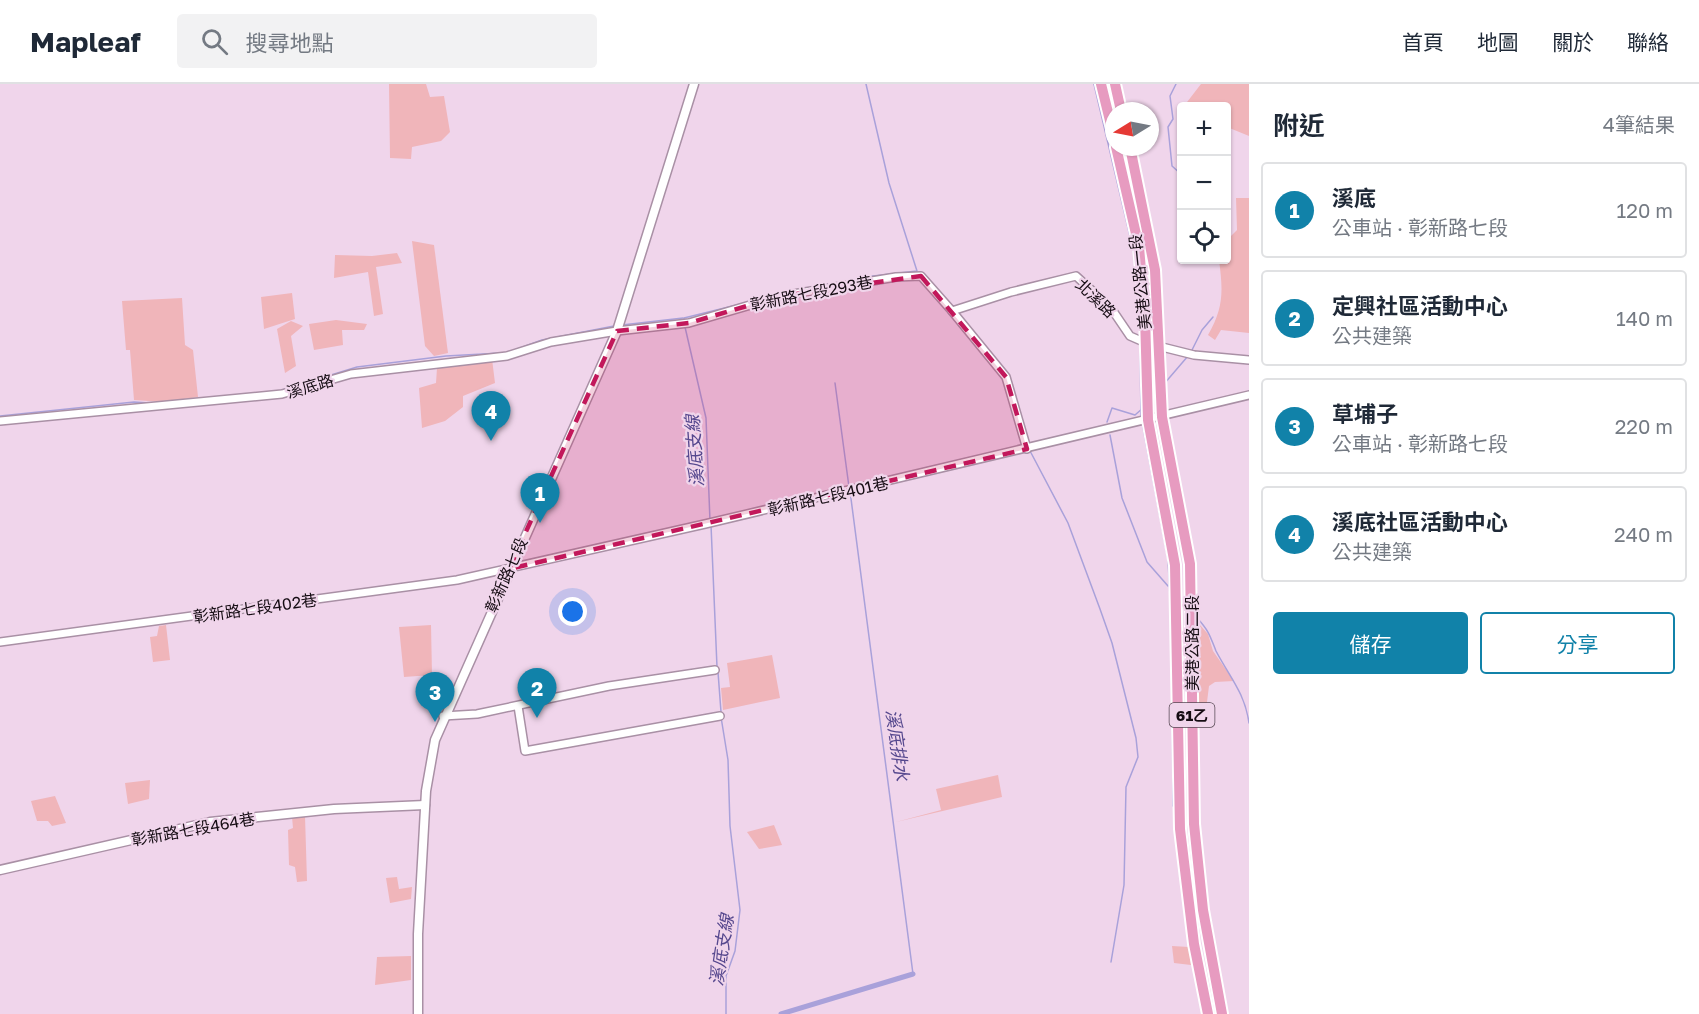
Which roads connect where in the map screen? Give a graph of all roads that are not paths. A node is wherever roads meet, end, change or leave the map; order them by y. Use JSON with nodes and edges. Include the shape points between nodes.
{"nodes":[{"id":1,"x":694,"y":84,"type":"edge"},
{"id":2,"x":1101,"y":84,"type":"edge"},
{"id":3,"x":1114,"y":84,"type":"edge"},
{"id":4,"x":1105,"y":102,"type":"edge"},
{"id":5,"x":1119,"y":102,"type":"edge"},
{"id":6,"x":1118,"y":156,"type":"edge"},
{"id":7,"x":1132,"y":156,"type":"edge"},
{"id":8,"x":954,"y":310,"type":"junction"},
{"id":9,"x":617,"y":331,"type":"junction"},
{"id":10,"x":1146,"y":343,"type":"junction"},
{"id":11,"x":1159,"y":346,"type":"junction"},
{"id":12,"x":1249,"y":360,"type":"edge"},
{"id":13,"x":1249,"y":395,"type":"edge"},
{"id":14,"x":1162,"y":417,"type":"junction"},
{"id":15,"x":1148,"y":420,"type":"junction"},
{"id":16,"x":0,"y":421,"type":"edge"},
{"id":17,"x":1027,"y":449,"type":"junction"},
{"id":18,"x":508,"y":569,"type":"junction"},
{"id":19,"x":0,"y":642,"type":"edge"},
{"id":20,"x":715,"y":670,"type":"dead end"},
{"id":21,"x":518,"y":706,"type":"junction"},
{"id":22,"x":443,"y":716,"type":"junction"},
{"id":23,"x":720,"y":716,"type":"dead end"},
{"id":24,"x":425,"y":805,"type":"junction"},
{"id":25,"x":0,"y":870,"type":"edge"},
{"id":26,"x":418,"y":1014,"type":"edge"},
{"id":27,"x":1208,"y":1014,"type":"edge"},
{"id":28,"x":1222,"y":1014,"type":"edge"}],
"edges":[{"from":1,"to":9,"type":"street","name":"彰新路七段"},
{"from":2,"to":4,"type":"main road"},
{"from":3,"to":5,"type":"main road"},
{"from":6,"to":10,"type":"main road","name":"美港公路一段","number":"61乙","via":[[1139,247]]},
{"from":7,"to":11,"type":"main road","name":"美港公路一段","number":"61乙","via":[[1155,270]]},
{"from":8,"to":9,"type":"street","name":"彰新路七段293巷","via":[[921,276],[896,277],[781,296],[689,323]]},
{"from":8,"to":10,"type":"street","name":"北溪路","via":[[1076,276],[1111,308],[1130,336]]},
{"from":8,"to":17,"type":"street","via":[[1006,377]]},
{"from":9,"to":16,"type":"street","name":"溪底路","via":[[551,342],[507,356],[351,374],[282,394]]},
{"from":9,"to":18,"type":"street","name":"彰新路七段"},
{"from":10,"to":11,"type":"street","name":"北溪路"},
{"from":10,"to":15,"type":"main road","name":"美港公路一段","number":"61乙"},
{"from":11,"to":12,"type":"street","name":"北溪路","via":[[1190,354]]},
{"from":11,"to":14,"type":"main road","name":"美港公路一段","number":"61乙"},
{"from":13,"to":14,"type":"street","name":"彰新路七段401巷"},
{"from":14,"to":15,"type":"street","name":"彰新路七段401巷"},
{"from":14,"to":28,"type":"main road","name":"美港公路二段","number":"61乙","via":[[1190,564],[1194,824],[1203,910]]},
{"from":15,"to":17,"type":"street","name":"彰新路七段401巷"},
{"from":15,"to":27,"type":"main road","name":"美港公路二段","number":"61乙","via":[[1177,577],[1180,829],[1194,944]]},
{"from":17,"to":18,"type":"street","name":"彰新路七段401巷"},
{"from":18,"to":19,"type":"street","name":"彰新路七段402巷","via":[[425,585]]},
{"from":18,"to":22,"type":"street","name":"彰新路七段"},
{"from":20,"to":21,"type":"street","via":[[609,686]]},
{"from":21,"to":22,"type":"street"},
{"from":21,"to":23,"type":"street","via":[[525,751]]},
{"from":22,"to":24,"type":"street","name":"彰新路七段","via":[[430,755]]},
{"from":24,"to":25,"type":"street","name":"彰新路七段464巷","via":[[210,822]]},
{"from":24,"to":26,"type":"street","name":"彰新路七段"}]}
